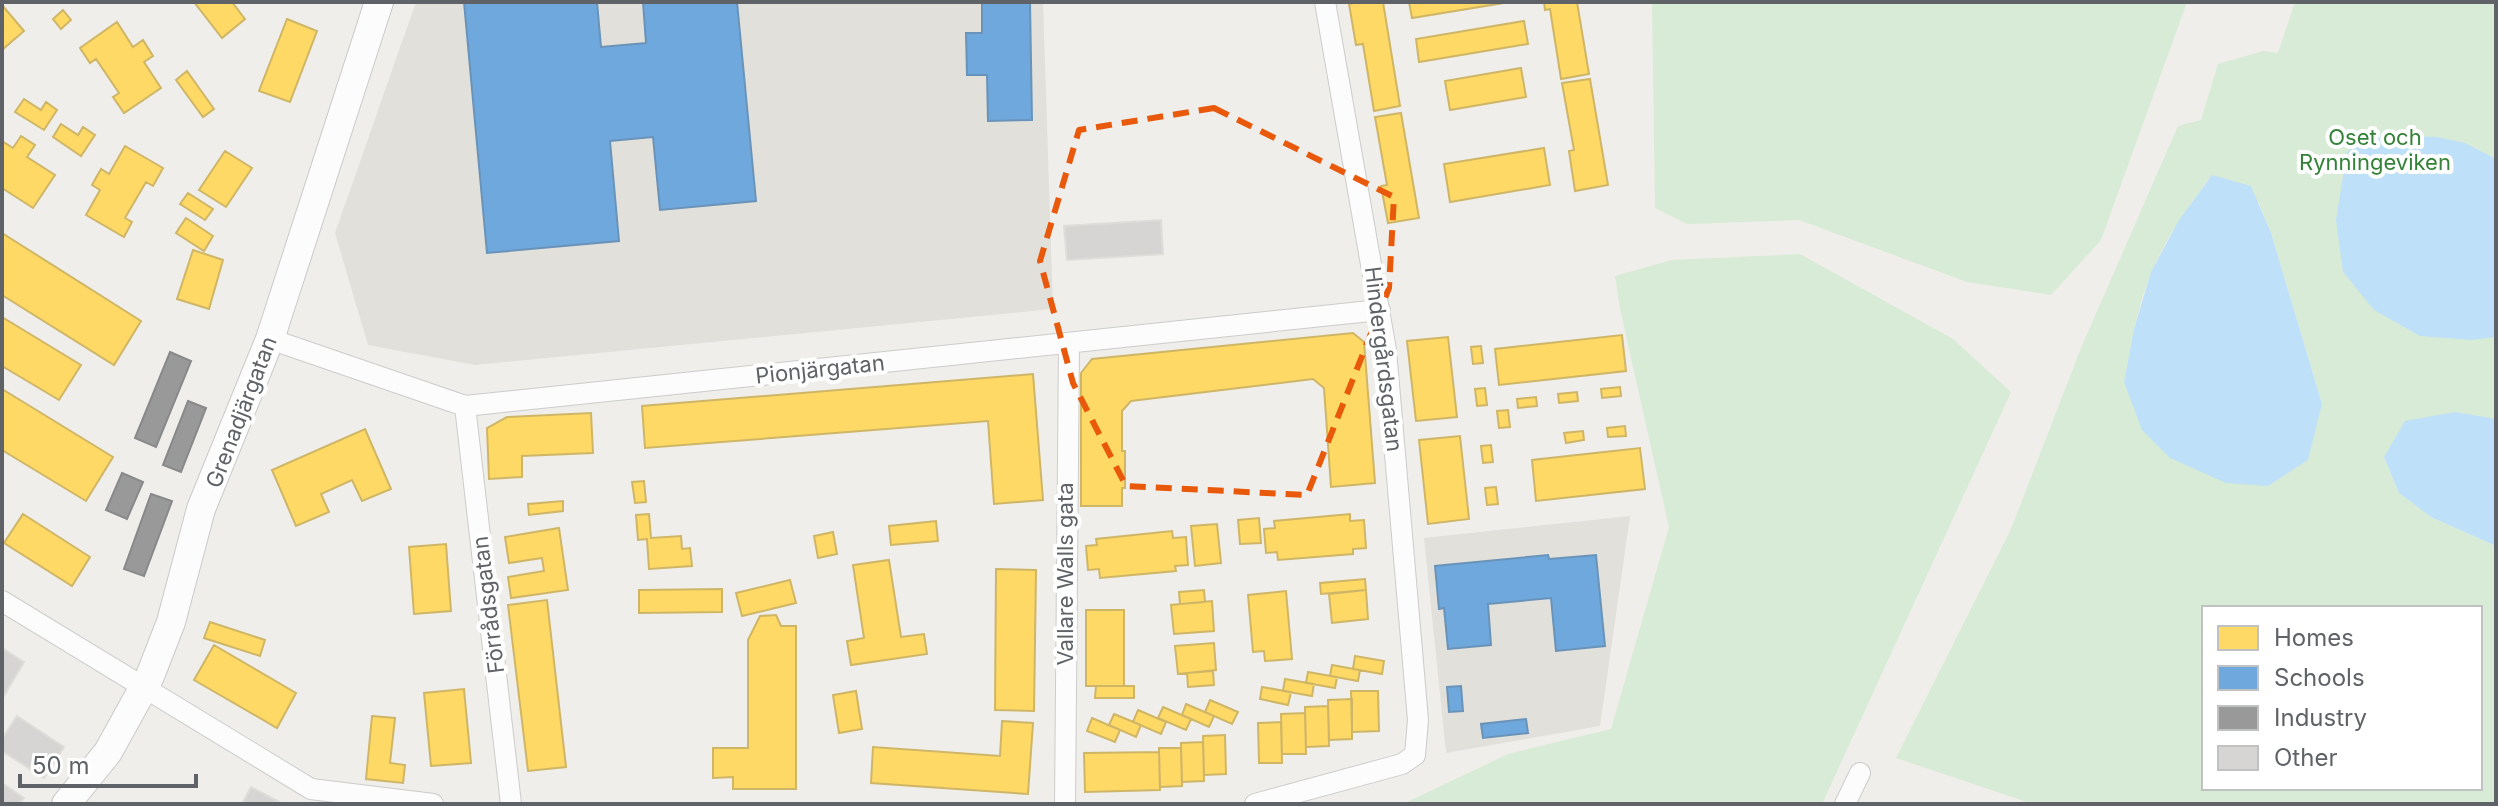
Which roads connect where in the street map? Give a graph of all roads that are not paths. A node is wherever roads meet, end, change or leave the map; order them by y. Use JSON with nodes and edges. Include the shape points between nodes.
{"nodes":[{"id":1,"x":379,"y":2,"type":"edge"},
{"id":2,"x":1325,"y":2,"type":"edge"},
{"id":3,"x":1380,"y":310,"type":"junction"},
{"id":4,"x":270,"y":339,"type":"junction"},
{"id":5,"x":1069,"y":344,"type":"junction"},
{"id":6,"x":465,"y":406,"type":"junction"},
{"id":7,"x":2,"y":601,"type":"edge"},
{"id":8,"x":144,"y":686,"type":"junction"},
{"id":9,"x":1860,"y":773,"type":"dead end"},
{"id":10,"x":66,"y":804,"type":"edge"},
{"id":11,"x":433,"y":804,"type":"edge"},
{"id":12,"x":511,"y":804,"type":"edge"},
{"id":13,"x":1065,"y":804,"type":"edge"},
{"id":14,"x":1255,"y":804,"type":"edge"},
{"id":15,"x":1845,"y":804,"type":"edge"}],
"edges":[{"from":1,"to":4,"type":"street","name":"Grenadjärgatan"},
{"from":2,"to":3,"type":"street","name":"Hindergårdsgatan"},
{"from":3,"to":5,"type":"street","name":"Pionjärgatan"},
{"from":3,"to":14,"type":"street","name":"Hindergårdsgatan","via":[[1418,720],[1415,755],[1402,764]]},
{"from":4,"to":6,"type":"street","name":"Pionjärgatan"},
{"from":4,"to":8,"type":"street","name":"Grenadjärgatan","via":[[201,509],[171,622]]},
{"from":5,"to":6,"type":"street","name":"Pionjärgatan"},
{"from":5,"to":13,"type":"street","name":"Vallare Walls gata"},
{"from":6,"to":12,"type":"street","name":"Förrådsgatan"},
{"from":7,"to":8,"type":"street"},
{"from":8,"to":10,"type":"street","name":"Grenadjärgatan","via":[[108,752]]},
{"from":8,"to":11,"type":"street","via":[[311,789]]},
{"from":9,"to":15,"type":"street"}]}
